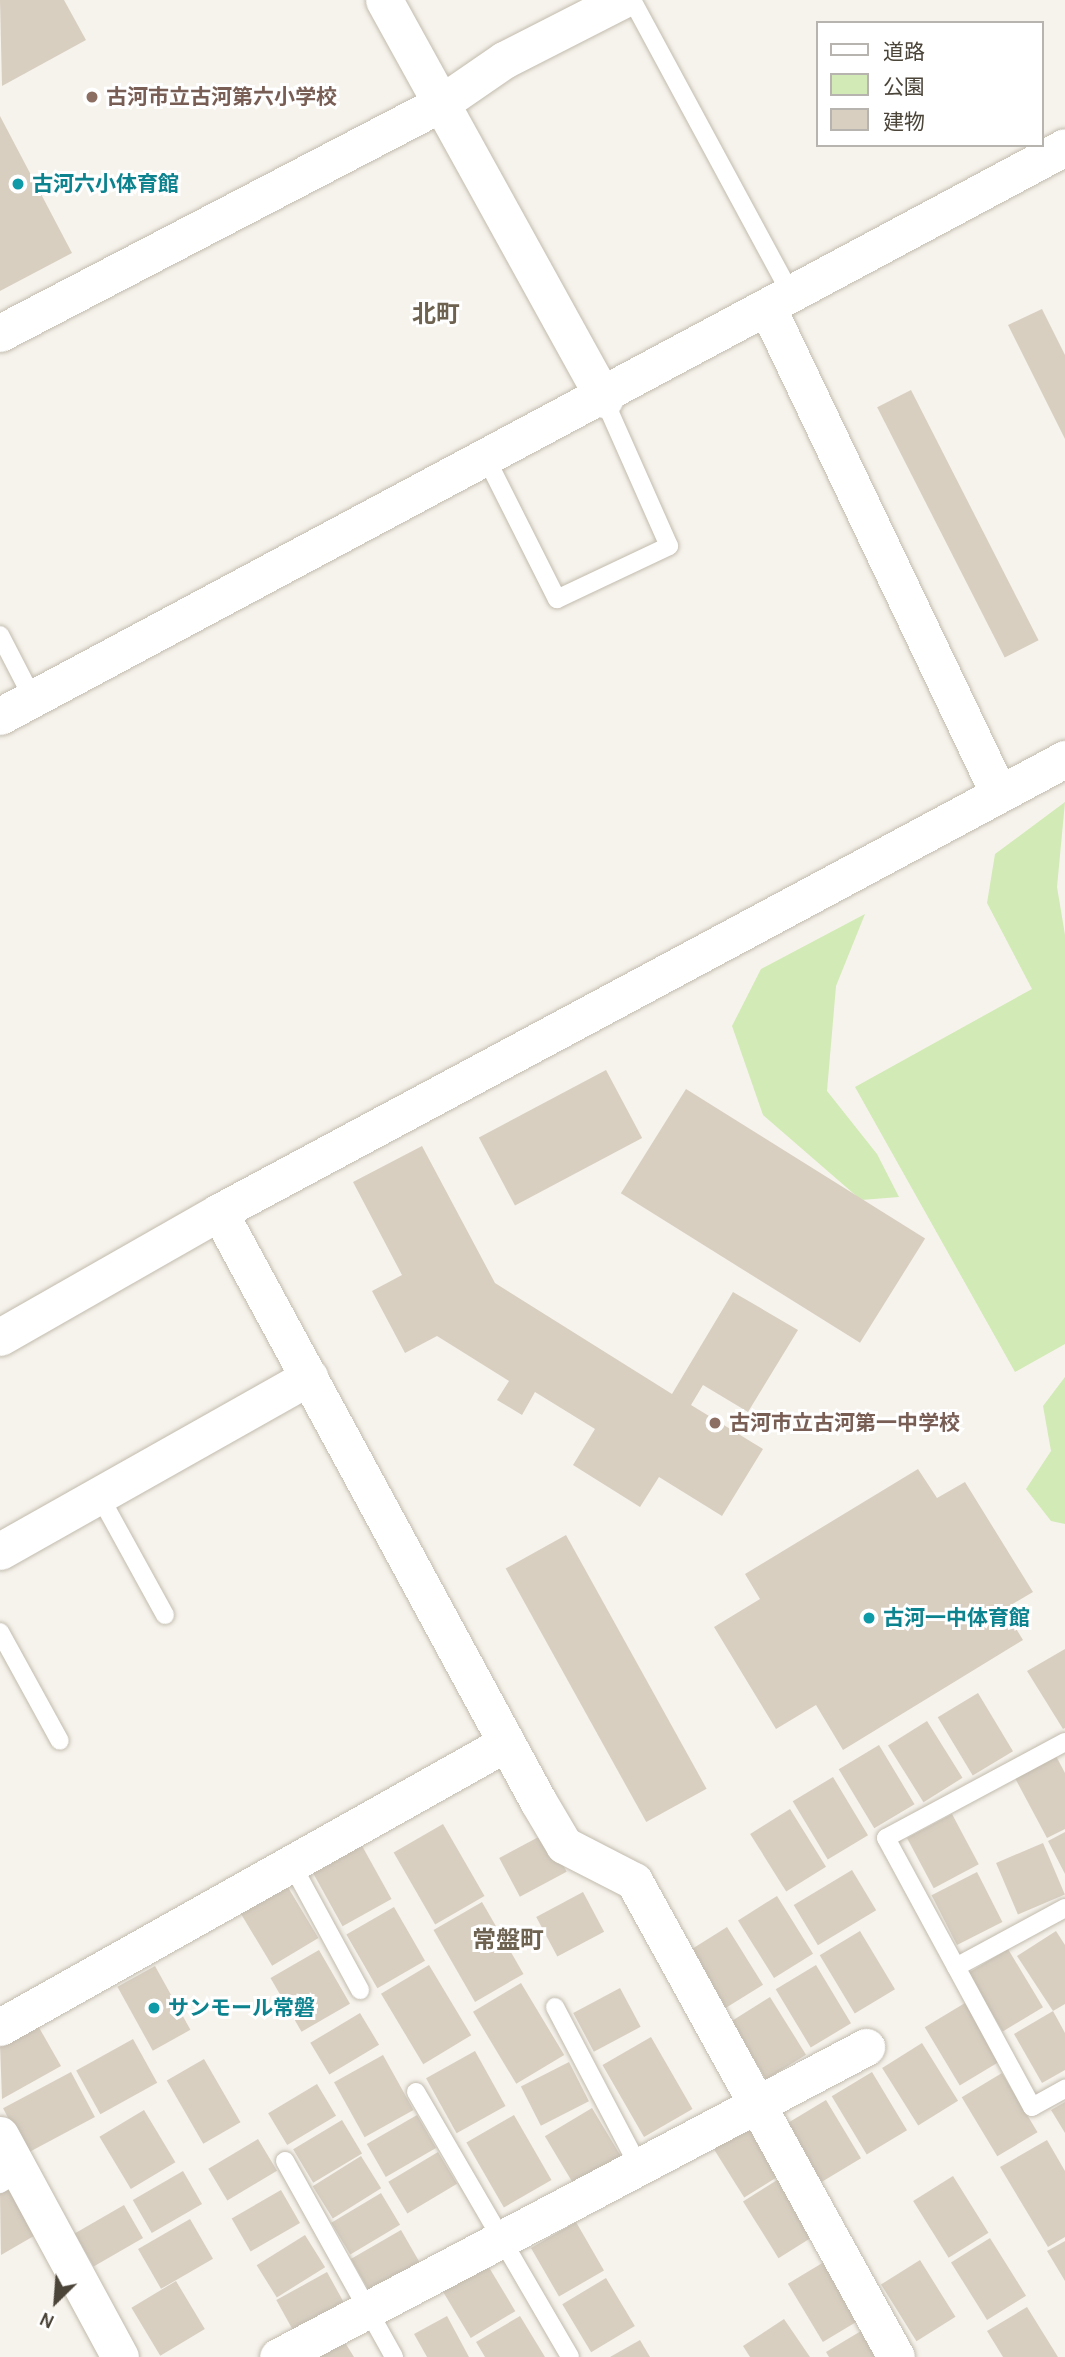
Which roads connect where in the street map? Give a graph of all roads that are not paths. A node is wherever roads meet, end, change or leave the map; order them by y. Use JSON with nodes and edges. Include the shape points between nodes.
{"nodes":[{"id":1,"x":384,"y":0,"type":"edge"},
{"id":2,"x":622,"y":0,"type":"edge"},
{"id":3,"x":632,"y":0,"type":"edge"},
{"id":4,"x":440,"y":104,"type":"junction"},
{"id":5,"x":1065,"y":148,"type":"edge"},
{"id":6,"x":780,"y":303,"type":"junction"},
{"id":7,"x":0,"y":333,"type":"edge"},
{"id":8,"x":604,"y":399,"type":"junction"},
{"id":9,"x":486,"y":458,"type":"junction"},
{"id":10,"x":0,"y":635,"type":"edge"},
{"id":11,"x":33,"y":699,"type":"junction"},
{"id":12,"x":0,"y":716,"type":"edge"},
{"id":13,"x":1065,"y":759,"type":"edge"},
{"id":14,"x":999,"y":794,"type":"junction"},
{"id":15,"x":219,"y":1212,"type":"junction"},
{"id":16,"x":0,"y":1337,"type":"edge"},
{"id":17,"x":309,"y":1377,"type":"junction"},
{"id":18,"x":99,"y":1495,"type":"junction"},
{"id":19,"x":0,"y":1550,"type":"edge"},
{"id":20,"x":165,"y":1615,"type":"dead end"},
{"id":21,"x":0,"y":1632,"type":"edge"},
{"id":22,"x":60,"y":1741,"type":"dead end"},
{"id":23,"x":1065,"y":1742,"type":"edge"},
{"id":24,"x":506,"y":1743,"type":"junction"},
{"id":25,"x":290,"y":1861,"type":"junction"},
{"id":26,"x":1065,"y":1908,"type":"edge"},
{"id":27,"x":956,"y":1966,"type":"junction"},
{"id":28,"x":360,"y":1990,"type":"dead end"},
{"id":29,"x":555,"y":2007,"type":"dead end"},
{"id":30,"x":0,"y":2027,"type":"edge"},
{"id":31,"x":866,"y":2047,"type":"dead end"},
{"id":32,"x":1065,"y":2089,"type":"edge"},
{"id":33,"x":416,"y":2092,"type":"dead end"},
{"id":34,"x":753,"y":2101,"type":"junction"},
{"id":35,"x":0,"y":2135,"type":"edge"},
{"id":36,"x":285,"y":2161,"type":"dead end"},
{"id":37,"x":637,"y":2163,"type":"junction"},
{"id":38,"x":10,"y":2178,"type":"edge"},
{"id":39,"x":501,"y":2237,"type":"junction"},
{"id":40,"x":366,"y":2309,"type":"junction"},
{"id":41,"x":120,"y":2357,"type":"edge"},
{"id":42,"x":278,"y":2357,"type":"edge"},
{"id":43,"x":394,"y":2357,"type":"edge"},
{"id":44,"x":570,"y":2357,"type":"edge"},
{"id":45,"x":896,"y":2357,"type":"edge"}],
"edges":[{"from":1,"to":4,"type":"street"},
{"from":2,"to":4,"type":"street","via":[[504,60]]},
{"from":3,"to":6,"type":"lane"},
{"from":4,"to":7,"type":"street"},
{"from":4,"to":8,"type":"street"},
{"from":5,"to":6,"type":"street"},
{"from":6,"to":8,"type":"street"},
{"from":6,"to":14,"type":"street"},
{"from":8,"to":9,"type":"street"},
{"from":8,"to":9,"type":"lane","via":[[668,546],[557,599]]},
{"from":9,"to":11,"type":"street"},
{"from":10,"to":11,"type":"lane"},
{"from":11,"to":12,"type":"street"},
{"from":13,"to":14,"type":"street"},
{"from":14,"to":15,"type":"street"},
{"from":15,"to":16,"type":"street"},
{"from":15,"to":17,"type":"street"},
{"from":17,"to":18,"type":"street"},
{"from":17,"to":24,"type":"street"},
{"from":18,"to":19,"type":"street"},
{"from":18,"to":20,"type":"lane"},
{"from":21,"to":22,"type":"lane"},
{"from":23,"to":27,"type":"lane","via":[[886,1838]]},
{"from":24,"to":25,"type":"street"},
{"from":24,"to":34,"type":"street","via":[[564,1845],[634,1881]]},
{"from":25,"to":28,"type":"lane"},
{"from":25,"to":30,"type":"street"},
{"from":26,"to":27,"type":"lane"},
{"from":27,"to":32,"type":"lane","via":[[1032,2107]]},
{"from":29,"to":37,"type":"lane"},
{"from":31,"to":34,"type":"street"},
{"from":33,"to":39,"type":"lane"},
{"from":34,"to":37,"type":"street"},
{"from":34,"to":45,"type":"street"},
{"from":35,"to":38,"type":"street"},
{"from":36,"to":40,"type":"lane"},
{"from":37,"to":39,"type":"street"},
{"from":38,"to":41,"type":"street"},
{"from":39,"to":40,"type":"street"},
{"from":39,"to":44,"type":"lane"},
{"from":40,"to":42,"type":"street"},
{"from":40,"to":43,"type":"lane"}]}
